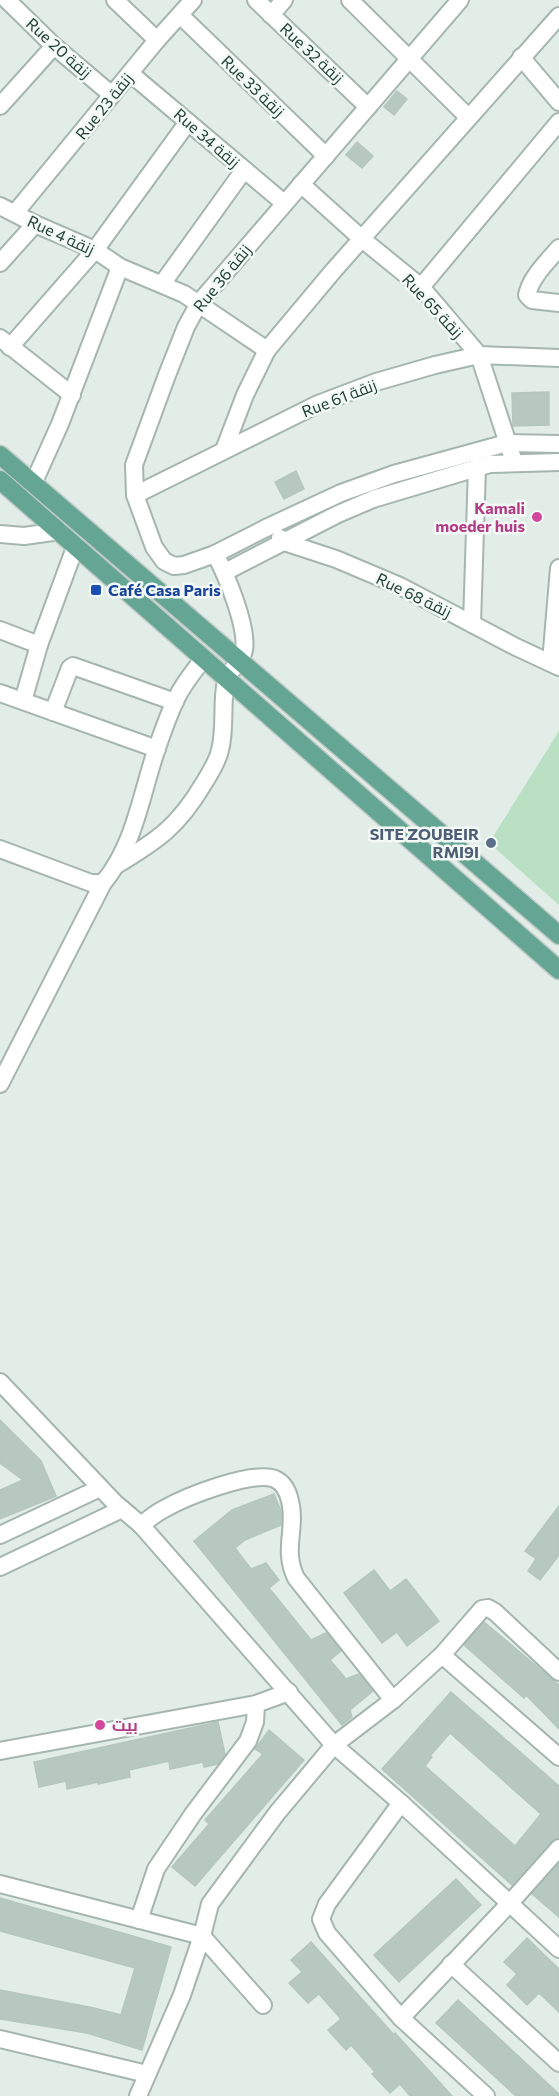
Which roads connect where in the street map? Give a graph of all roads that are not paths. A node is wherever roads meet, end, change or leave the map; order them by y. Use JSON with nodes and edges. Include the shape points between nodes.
{"nodes":[{"id":1,"x":8,"y":0,"type":"edge"},
{"id":2,"x":115,"y":0,"type":"edge"},
{"id":3,"x":193,"y":0,"type":"edge"},
{"id":4,"x":256,"y":0,"type":"edge"},
{"id":5,"x":284,"y":0,"type":"edge"},
{"id":6,"x":350,"y":0,"type":"edge"},
{"id":7,"x":454,"y":2,"type":"edge"},
{"id":8,"x":180,"y":15,"type":"junction"},
{"id":9,"x":272,"y":15,"type":"junction"},
{"id":10,"x":559,"y":15,"type":"edge"},
{"id":11,"x":157,"y":40,"type":"junction"},
{"id":12,"x":54,"y":46,"type":"junction"},
{"id":13,"x":521,"y":57,"type":"junction"},
{"id":14,"x":409,"y":59,"type":"junction"},
{"id":15,"x":131,"y":74,"type":"junction"},
{"id":16,"x":112,"y":95,"type":"junction"},
{"id":17,"x":559,"y":102,"type":"edge"},
{"id":18,"x":0,"y":106,"type":"edge"},
{"id":19,"x":368,"y":106,"type":"junction"},
{"id":20,"x":468,"y":117,"type":"junction"},
{"id":21,"x":188,"y":122,"type":"junction"},
{"id":22,"x":559,"y":122,"type":"edge"},
{"id":23,"x":326,"y":156,"type":"junction"},
{"id":24,"x":244,"y":170,"type":"junction"},
{"id":25,"x":301,"y":184,"type":"junction"},
{"id":26,"x":284,"y":203,"type":"junction"},
{"id":27,"x":8,"y":209,"type":"edge"},
{"id":28,"x":35,"y":224,"type":"junction"},
{"id":29,"x":362,"y":240,"type":"junction"},
{"id":30,"x":559,"y":248,"type":"edge"},
{"id":31,"x":95,"y":250,"type":"junction"},
{"id":32,"x":0,"y":263,"type":"edge"},
{"id":33,"x":120,"y":267,"type":"junction"},
{"id":34,"x":162,"y":284,"type":"junction"},
{"id":35,"x":421,"y":287,"type":"junction"},
{"id":36,"x":199,"y":303,"type":"junction"},
{"id":37,"x":559,"y":303,"type":"edge"},
{"id":38,"x":5,"y":342,"type":"edge"},
{"id":39,"x":267,"y":350,"type":"junction"},
{"id":40,"x":478,"y":356,"type":"junction"},
{"id":41,"x":559,"y":358,"type":"edge"},
{"id":42,"x":72,"y":395,"type":"junction"},
{"id":43,"x":507,"y":443,"type":"junction"},
{"id":44,"x":559,"y":444,"type":"edge"},
{"id":45,"x":224,"y":450,"type":"junction"},
{"id":46,"x":0,"y":455,"type":"edge"},
{"id":47,"x":514,"y":462,"type":"junction"},
{"id":48,"x":559,"y":462,"type":"edge"},
{"id":49,"x":477,"y":467,"type":"junction"},
{"id":50,"x":0,"y":480,"type":"edge"},
{"id":51,"x":33,"y":484,"type":"junction"},
{"id":52,"x":135,"y":495,"type":"junction"},
{"id":53,"x":268,"y":527,"type":"junction"},
{"id":54,"x":60,"y":531,"type":"junction"},
{"id":55,"x":0,"y":534,"type":"edge"},
{"id":56,"x":284,"y":542,"type":"junction"},
{"id":57,"x":76,"y":545,"type":"junction"},
{"id":58,"x":215,"y":554,"type":"junction"},
{"id":59,"x":559,"y":568,"type":"edge"},
{"id":60,"x":225,"y":572,"type":"junction"},
{"id":61,"x":472,"y":624,"type":"junction"},
{"id":62,"x":0,"y":630,"type":"edge"},
{"id":63,"x":39,"y":645,"type":"junction"},
{"id":64,"x":203,"y":659,"type":"junction"},
{"id":65,"x":240,"y":661,"type":"junction"},
{"id":66,"x":555,"y":664,"type":"edge"},
{"id":67,"x":226,"y":680,"type":"junction"},
{"id":68,"x":0,"y":693,"type":"edge"},
{"id":69,"x":23,"y":701,"type":"junction"},
{"id":70,"x":175,"y":702,"type":"junction"},
{"id":71,"x":53,"y":712,"type":"junction"},
{"id":72,"x":157,"y":749,"type":"junction"},
{"id":73,"x":0,"y":849,"type":"edge"},
{"id":74,"x":115,"y":866,"type":"junction"},
{"id":75,"x":103,"y":884,"type":"junction"},
{"id":76,"x":559,"y":935,"type":"edge"},
{"id":77,"x":559,"y":970,"type":"edge"},
{"id":78,"x":0,"y":1084,"type":"edge"},
{"id":79,"x":0,"y":1382,"type":"edge"},
{"id":80,"x":100,"y":1488,"type":"junction"},
{"id":81,"x":122,"y":1509,"type":"junction"},
{"id":82,"x":141,"y":1525,"type":"junction"},
{"id":83,"x":0,"y":1535,"type":"edge"},
{"id":84,"x":0,"y":1567,"type":"edge"},
{"id":85,"x":442,"y":1655,"type":"junction"},
{"id":86,"x":559,"y":1672,"type":"edge"},
{"id":87,"x":289,"y":1692,"type":"junction"},
{"id":88,"x":393,"y":1700,"type":"junction"},
{"id":89,"x":256,"y":1704,"type":"junction"},
{"id":90,"x":334,"y":1745,"type":"junction"},
{"id":91,"x":0,"y":1750,"type":"edge"},
{"id":92,"x":559,"y":1757,"type":"edge"},
{"id":93,"x":401,"y":1803,"type":"junction"},
{"id":94,"x":559,"y":1848,"type":"edge"},
{"id":95,"x":0,"y":1884,"type":"edge"},
{"id":96,"x":510,"y":1903,"type":"junction"},
{"id":97,"x":139,"y":1920,"type":"junction"},
{"id":98,"x":202,"y":1936,"type":"junction"},
{"id":99,"x":559,"y":1949,"type":"edge"},
{"id":100,"x":451,"y":1964,"type":"junction"},
{"id":101,"x":264,"y":2005,"type":"dead end"},
{"id":102,"x":401,"y":2018,"type":"junction"},
{"id":103,"x":0,"y":2039,"type":"edge"},
{"id":104,"x":559,"y":2063,"type":"edge"},
{"id":105,"x":147,"y":2074,"type":"junction"},
{"id":106,"x":138,"y":2096,"type":"edge"},
{"id":107,"x":486,"y":2096,"type":"edge"}],
"edges":[{"from":1,"to":12,"type":"street","name":"Rue 20 زنقة"},
{"from":2,"to":11,"type":"street"},
{"from":3,"to":8,"type":"street","name":"Rue 23 زنقة"},
{"from":4,"to":9,"type":"street","name":"Rue 32 زنقة"},
{"from":5,"to":9,"type":"street"},
{"from":6,"to":14,"type":"street"},
{"from":7,"to":14,"type":"street","name":"Rue 36 زنقة"},
{"from":8,"to":11,"type":"street","name":"Rue 23 زنقة"},
{"from":8,"to":23,"type":"street","name":"Rue 33 زنقة"},
{"from":9,"to":19,"type":"street","name":"Rue 32 زنقة"},
{"from":10,"to":13,"type":"street"},
{"from":11,"to":15,"type":"street","name":"Rue 23 زنقة"},
{"from":12,"to":16,"type":"street","name":"Rue 20 زنقة"},
{"from":12,"to":18,"type":"street"},
{"from":13,"to":17,"type":"street"},
{"from":13,"to":20,"type":"street"},
{"from":14,"to":19,"type":"street","name":"Rue 36 زنقة"},
{"from":14,"to":20,"type":"street"},
{"from":15,"to":16,"type":"street","name":"Rue 23 زنقة"},
{"from":15,"to":21,"type":"street","name":"Rue 34 زنقة"},
{"from":16,"to":27,"type":"street","name":"Rue 23 زنقة"},
{"from":19,"to":23,"type":"street","name":"Rue 36 زنقة"},
{"from":20,"to":29,"type":"street"},
{"from":21,"to":24,"type":"street","name":"Rue 34 زنقة"},
{"from":21,"to":31,"type":"street"},
{"from":22,"to":35,"type":"street"},
{"from":23,"to":25,"type":"street","name":"Rue 36 زنقة"},
{"from":24,"to":26,"type":"street","name":"Rue 34 زنقة"},
{"from":24,"to":34,"type":"street"},
{"from":25,"to":26,"type":"street","name":"Rue 36 زنقة"},
{"from":25,"to":29,"type":"street","name":"Rue 65 زنقة"},
{"from":26,"to":36,"type":"street","name":"Rue 36 زنقة"},
{"from":27,"to":28,"type":"street","name":"Rue 4 زنقة"},
{"from":28,"to":31,"type":"street","name":"Rue 4 زنقة"},
{"from":28,"to":32,"type":"street"},
{"from":29,"to":35,"type":"street","name":"Rue 65 زنقة"},
{"from":29,"to":39,"type":"street"},
{"from":30,"to":37,"type":"street","via":[[535,277],[527,295],[532,300]]},
{"from":31,"to":33,"type":"street","name":"Rue 4 زنقة"},
{"from":31,"to":38,"type":"street"},
{"from":33,"to":34,"type":"street","name":"Rue 4 زنقة"},
{"from":33,"to":42,"type":"street"},
{"from":34,"to":36,"type":"street","name":"Rue 4 زنقة"},
{"from":35,"to":40,"type":"street","name":"Rue 65 زنقة"},
{"from":36,"to":39,"type":"street","name":"Rue 4 زنقة"},
{"from":36,"to":52,"type":"street","name":"Rue 36 زنقة","via":[[166,375],[135,465]]},
{"from":38,"to":42,"type":"street"},
{"from":39,"to":45,"type":"street"},
{"from":40,"to":41,"type":"street","name":"Rue 61 زنقة"},
{"from":40,"to":43,"type":"street","name":"Rue 65 زنقة"},
{"from":40,"to":45,"type":"street","name":"Rue 61 زنقة","via":[[376,382],[318,404]]},
{"from":42,"to":51,"type":"street"},
{"from":43,"to":44,"type":"street"},
{"from":43,"to":47,"type":"street","name":"Rue 65 زنقة"},
{"from":43,"to":53,"type":"street","via":[[394,474],[341,493]]},
{"from":45,"to":52,"type":"street","name":"Rue 61 زنقة"},
{"from":46,"to":51,"type":"main road"},
{"from":47,"to":48,"type":"street"},
{"from":47,"to":49,"type":"street"},
{"from":49,"to":56,"type":"street","via":[[373,499]]},
{"from":49,"to":61,"type":"street"},
{"from":50,"to":54,"type":"main road"},
{"from":51,"to":65,"type":"main road"},
{"from":52,"to":58,"type":"street","name":"Rue 36 زنقة","via":[[154,547],[164,561],[184,565]]},
{"from":53,"to":56,"type":"street","name":"Rue 68 زنقة"},
{"from":53,"to":58,"type":"street"},
{"from":54,"to":55,"type":"street","via":[[24,536]]},
{"from":54,"to":57,"type":"main road"},
{"from":56,"to":60,"type":"street"},
{"from":56,"to":61,"type":"street","name":"Rue 68 زنقة","via":[[400,586]]},
{"from":57,"to":63,"type":"street"},
{"from":57,"to":64,"type":"main road"},
{"from":58,"to":60,"type":"street"},
{"from":59,"to":66,"type":"street"},
{"from":60,"to":65,"type":"street","via":[[244,635]]},
{"from":61,"to":66,"type":"street","name":"Rue 68 زنقة"},
{"from":62,"to":63,"type":"street"},
{"from":63,"to":69,"type":"street"},
{"from":64,"to":67,"type":"main road"},
{"from":64,"to":70,"type":"street"},
{"from":65,"to":67,"type":"street"},
{"from":65,"to":76,"type":"main road"},
{"from":67,"to":74,"type":"street","via":[[220,751],[205,782],[172,827]]},
{"from":67,"to":77,"type":"main road"},
{"from":68,"to":69,"type":"street"},
{"from":69,"to":71,"type":"street"},
{"from":70,"to":71,"type":"street","via":[[73,666]]},
{"from":70,"to":72,"type":"street"},
{"from":71,"to":72,"type":"street"},
{"from":72,"to":74,"type":"street","via":[[127,844]]},
{"from":73,"to":75,"type":"street"},
{"from":74,"to":75,"type":"street"},
{"from":75,"to":78,"type":"street"},
{"from":79,"to":80,"type":"street"},
{"from":80,"to":81,"type":"street"},
{"from":80,"to":83,"type":"street"},
{"from":81,"to":82,"type":"street"},
{"from":81,"to":84,"type":"street"},
{"from":82,"to":87,"type":"street"},
{"from":82,"to":88,"type":"street","via":[[176,1503],[217,1487],[261,1478],[284,1485],[291,1504],[290,1566],[296,1578]]},
{"from":85,"to":86,"type":"street","via":[[472,1618],[489,1608]]},
{"from":85,"to":88,"type":"street"},
{"from":85,"to":92,"type":"street"},
{"from":87,"to":89,"type":"street"},
{"from":87,"to":90,"type":"street"},
{"from":88,"to":90,"type":"street"},
{"from":89,"to":91,"type":"street"},
{"from":89,"to":97,"type":"street","via":[[248,1741],[156,1869]]},
{"from":90,"to":93,"type":"street"},
{"from":90,"to":98,"type":"street","via":[[210,1904]]},
{"from":93,"to":96,"type":"street"},
{"from":93,"to":102,"type":"street","via":[[327,1904],[321,1919],[327,1934]]},
{"from":94,"to":96,"type":"street"},
{"from":95,"to":97,"type":"street"},
{"from":96,"to":99,"type":"street"},
{"from":96,"to":100,"type":"street"},
{"from":97,"to":98,"type":"street"},
{"from":98,"to":101,"type":"street"},
{"from":98,"to":105,"type":"street","via":[[182,1995]]},
{"from":100,"to":102,"type":"street"},
{"from":100,"to":104,"type":"street"},
{"from":102,"to":107,"type":"street"},
{"from":103,"to":105,"type":"street"},
{"from":105,"to":106,"type":"street"}]}
